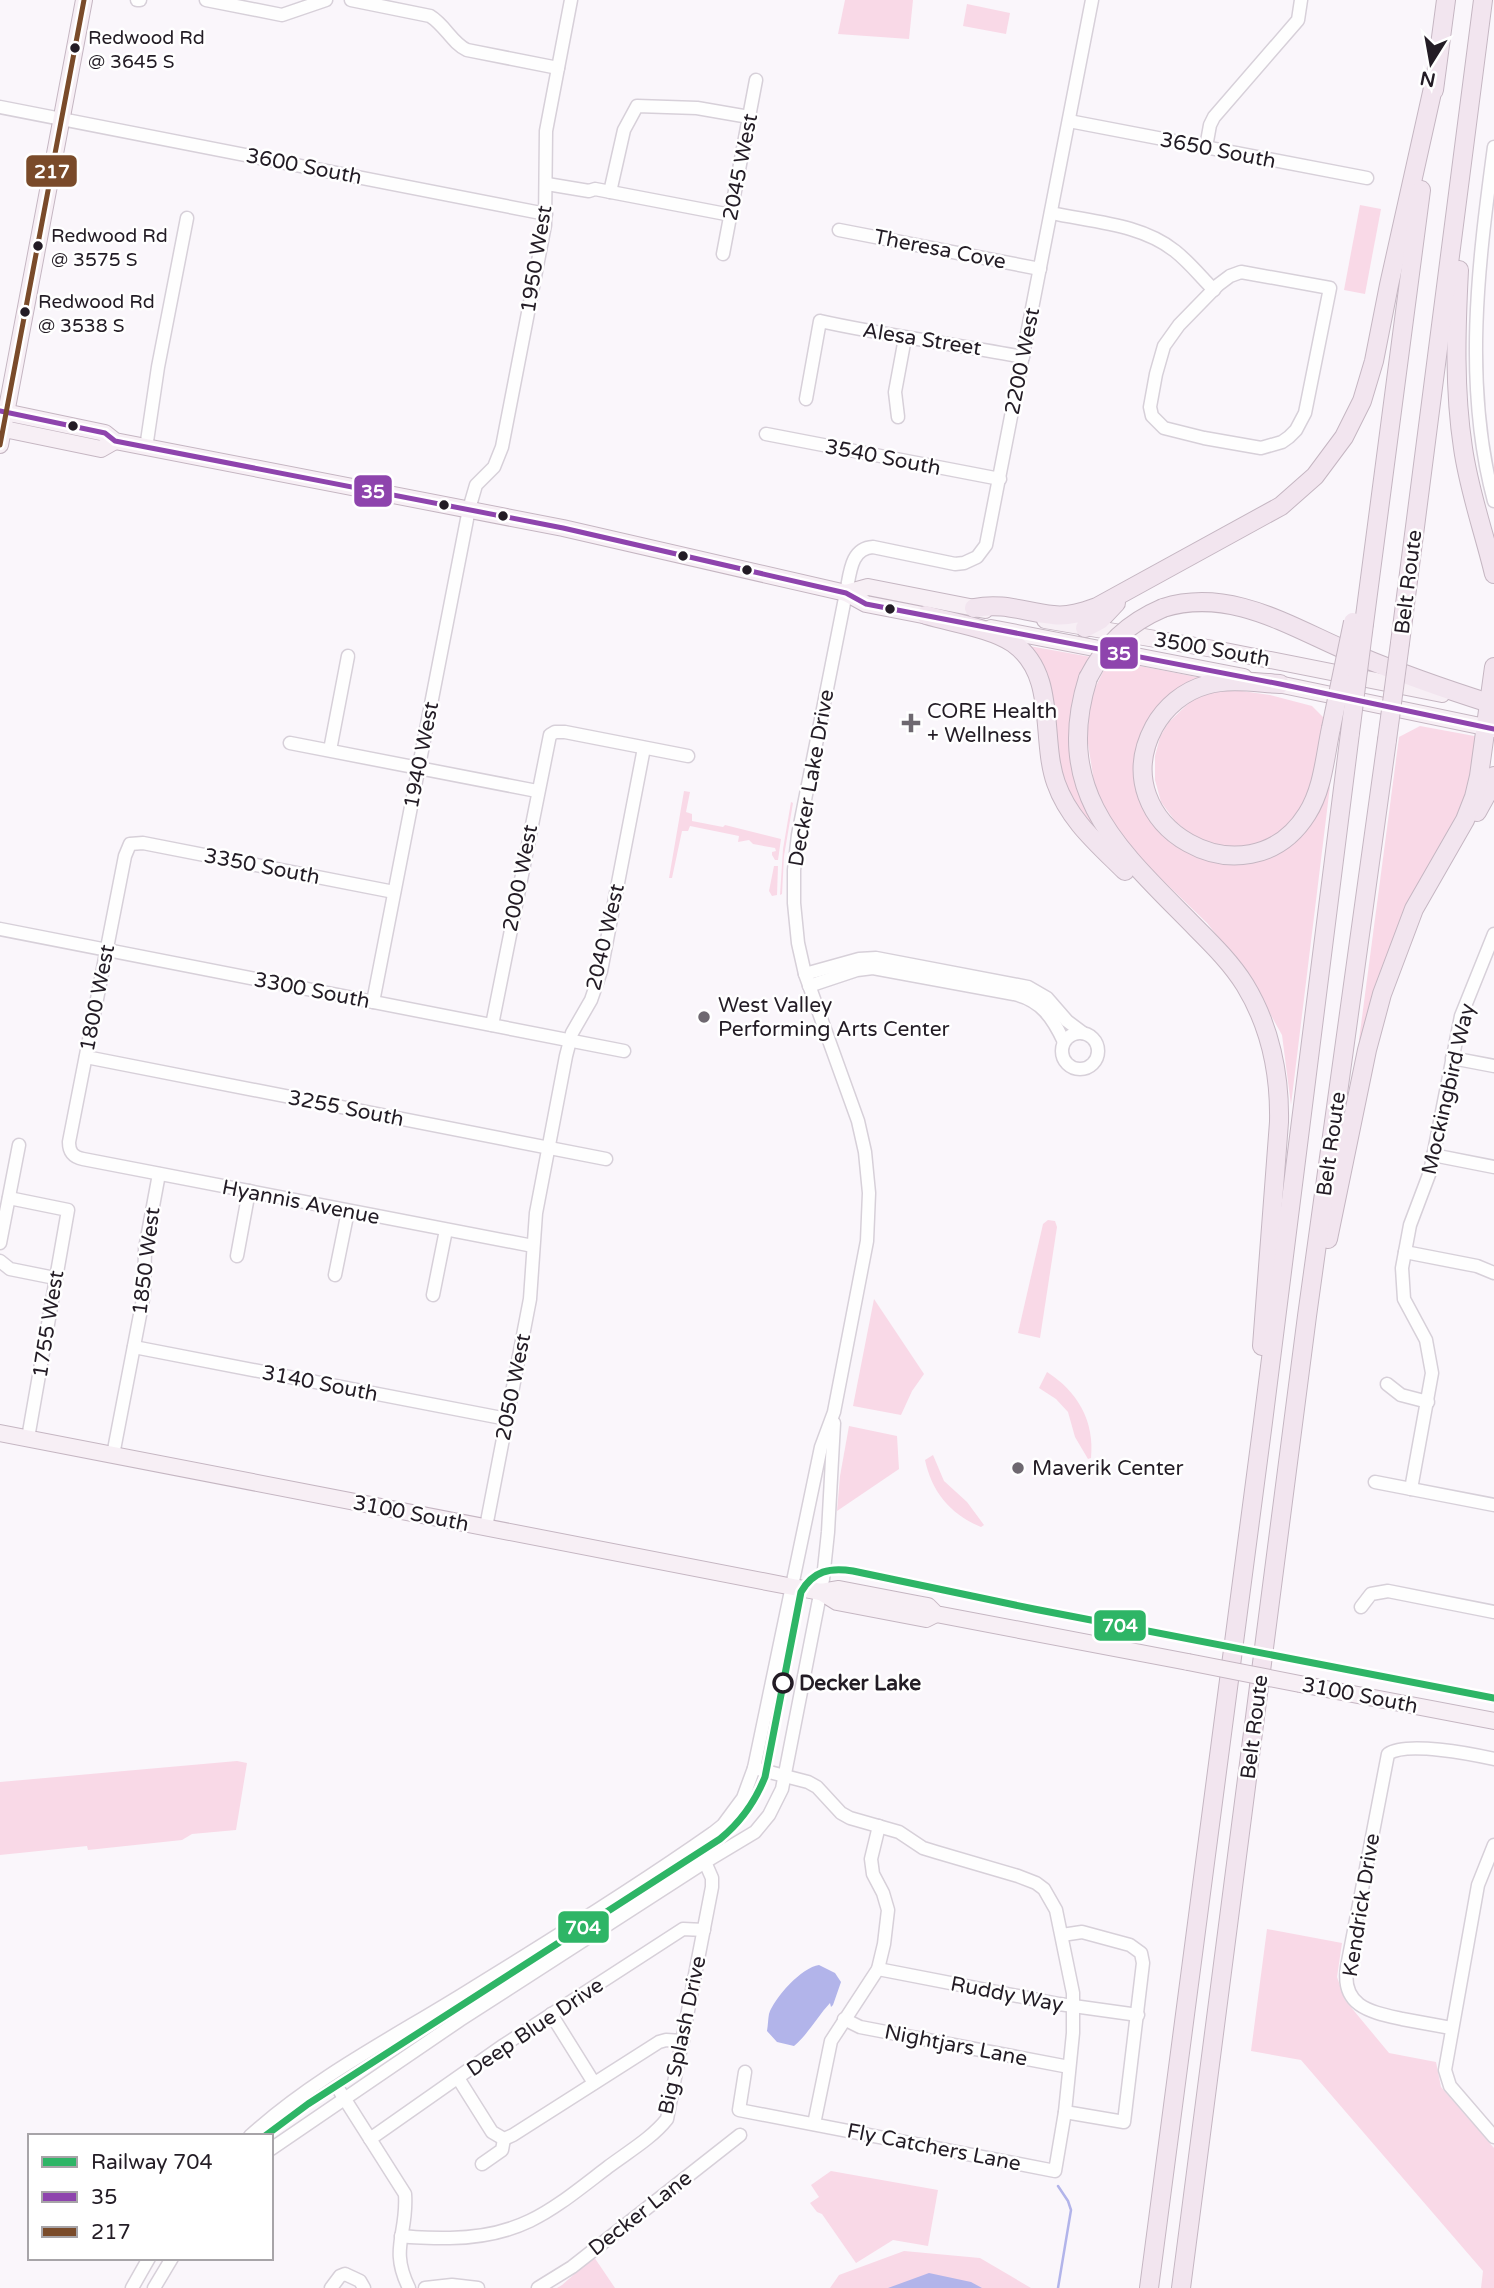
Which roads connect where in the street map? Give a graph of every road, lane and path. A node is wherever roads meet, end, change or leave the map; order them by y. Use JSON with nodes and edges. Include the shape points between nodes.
{"nodes":[{"id":1,"x":84,"y":0,"type":"edge"},
{"id":2,"x":206,"y":0,"type":"edge"},
{"id":3,"x":326,"y":0,"type":"edge"},
{"id":4,"x":351,"y":0,"type":"edge"},
{"id":5,"x":571,"y":0,"type":"edge"},
{"id":6,"x":1092,"y":0,"type":"edge"},
{"id":7,"x":1301,"y":0,"type":"edge"},
{"id":8,"x":1446,"y":0,"type":"edge"},
{"id":9,"x":1483,"y":0,"type":"edge"},
{"id":10,"x":1475,"y":65,"type":"junction"},
{"id":11,"x":558,"y":68,"type":"junction"},
{"id":12,"x":1435,"y":79,"type":"junction"},
{"id":13,"x":757,"y":80,"type":"dead end"},
{"id":14,"x":0,"y":107,"type":"edge"},
{"id":15,"x":749,"y":117,"type":"junction"},
{"id":16,"x":61,"y":119,"type":"junction"},
{"id":17,"x":1069,"y":121,"type":"junction"},
{"id":18,"x":1206,"y":147,"type":"junction"},
{"id":19,"x":1494,"y":147,"type":"edge"},
{"id":20,"x":1367,"y":178,"type":"dead end"},
{"id":21,"x":547,"y":180,"type":"junction"},
{"id":22,"x":610,"y":192,"type":"junction"},
{"id":23,"x":1051,"y":213,"type":"junction"},
{"id":24,"x":546,"y":214,"type":"junction"},
{"id":25,"x":731,"y":215,"type":"junction"},
{"id":26,"x":187,"y":218,"type":"dead end"},
{"id":27,"x":839,"y":230,"type":"dead end"},
{"id":28,"x":723,"y":254,"type":"dead end"},
{"id":29,"x":1041,"y":269,"type":"junction"},
{"id":30,"x":1213,"y":290,"type":"junction"},
{"id":31,"x":905,"y":338,"type":"junction"},
{"id":32,"x":1023,"y":357,"type":"junction"},
{"id":33,"x":806,"y":399,"type":"dead end"},
{"id":34,"x":898,"y":417,"type":"dead end"},
{"id":35,"x":2,"y":425,"type":"edge"},
{"id":36,"x":766,"y":434,"type":"dead end"},
{"id":37,"x":146,"y":448,"type":"junction"},
{"id":38,"x":1000,"y":479,"type":"junction"},
{"id":39,"x":1494,"y":501,"type":"edge"},
{"id":40,"x":469,"y":509,"type":"junction"},
{"id":41,"x":1494,"y":574,"type":"edge"},
{"id":42,"x":1132,"y":589,"type":"junction"},
{"id":43,"x":846,"y":593,"type":"junction"},
{"id":44,"x":974,"y":608,"type":"junction"},
{"id":45,"x":926,"y":615,"type":"junction"},
{"id":46,"x":1359,"y":623,"type":"junction"},
{"id":47,"x":1085,"y":628,"type":"junction"},
{"id":48,"x":348,"y":656,"type":"dead end"},
{"id":49,"x":1494,"y":667,"type":"edge"},
{"id":50,"x":1280,"y":684,"type":"junction"},
{"id":51,"x":1492,"y":701,"type":"edge"},
{"id":52,"x":1490,"y":728,"type":"edge"},
{"id":53,"x":290,"y":743,"type":"dead end"},
{"id":54,"x":644,"y":747,"type":"junction"},
{"id":55,"x":330,"y":750,"type":"junction"},
{"id":56,"x":688,"y":756,"type":"dead end"},
{"id":57,"x":418,"y":768,"type":"junction"},
{"id":58,"x":1494,"y":776,"type":"edge"},
{"id":59,"x":537,"y":791,"type":"junction"},
{"id":60,"x":1458,"y":833,"type":"junction"},
{"id":61,"x":130,"y":844,"type":"joint"},
{"id":62,"x":394,"y":892,"type":"junction"},
{"id":63,"x":0,"y":929,"type":"edge"},
{"id":64,"x":1494,"y":934,"type":"edge"},
{"id":65,"x":106,"y":950,"type":"junction"},
{"id":66,"x":1490,"y":956,"type":"edge"},
{"id":67,"x":807,"y":980,"type":"junction"},
{"id":68,"x":373,"y":1002,"type":"junction"},
{"id":69,"x":492,"y":1025,"type":"junction"},
{"id":70,"x":1083,"y":1033,"type":"junction"},
{"id":71,"x":570,"y":1040,"type":"junction"},
{"id":72,"x":1064,"y":1042,"type":"junction"},
{"id":73,"x":624,"y":1051,"type":"dead end"},
{"id":74,"x":86,"y":1057,"type":"junction"},
{"id":75,"x":1452,"y":1058,"type":"junction"},
{"id":76,"x":1494,"y":1066,"type":"edge"},
{"id":77,"x":1276,"y":1079,"type":"junction"},
{"id":78,"x":19,"y":1145,"type":"dead end"},
{"id":79,"x":548,"y":1147,"type":"junction"},
{"id":80,"x":71,"y":1152,"type":"joint"},
{"id":81,"x":1433,"y":1155,"type":"junction"},
{"id":82,"x":606,"y":1159,"type":"dead end"},
{"id":83,"x":1494,"y":1167,"type":"edge"},
{"id":84,"x":159,"y":1174,"type":"junction"},
{"id":85,"x":249,"y":1191,"type":"junction"},
{"id":86,"x":9,"y":1198,"type":"junction"},
{"id":87,"x":348,"y":1210,"type":"junction"},
{"id":88,"x":446,"y":1230,"type":"junction"},
{"id":89,"x":0,"y":1243,"type":"edge"},
{"id":90,"x":533,"y":1246,"type":"junction"},
{"id":91,"x":1405,"y":1252,"type":"junction"},
{"id":92,"x":237,"y":1256,"type":"dead end"},
{"id":93,"x":0,"y":1261,"type":"edge"},
{"id":94,"x":1494,"y":1273,"type":"edge"},
{"id":95,"x":335,"y":1275,"type":"dead end"},
{"id":96,"x":55,"y":1278,"type":"junction"},
{"id":97,"x":433,"y":1295,"type":"dead end"},
{"id":98,"x":1307,"y":1316,"type":"junction"},
{"id":99,"x":134,"y":1347,"type":"junction"},
{"id":100,"x":1387,"y":1384,"type":"dead end"},
{"id":101,"x":1428,"y":1402,"type":"junction"},
{"id":102,"x":834,"y":1412,"type":"junction"},
{"id":103,"x":507,"y":1419,"type":"junction"},
{"id":104,"x":1263,"y":1422,"type":"junction"},
{"id":105,"x":0,"y":1433,"type":"edge"},
{"id":106,"x":28,"y":1438,"type":"junction"},
{"id":107,"x":113,"y":1455,"type":"junction"},
{"id":108,"x":1375,"y":1482,"type":"dead end"},
{"id":109,"x":1411,"y":1489,"type":"junction"},
{"id":110,"x":1494,"y":1505,"type":"edge"},
{"id":111,"x":486,"y":1527,"type":"junction"},
{"id":112,"x":793,"y":1587,"type":"junction"},
{"id":113,"x":821,"y":1592,"type":"junction"},
{"id":114,"x":1361,"y":1607,"type":"dead end"},
{"id":115,"x":1494,"y":1612,"type":"edge"},
{"id":116,"x":1494,"y":1721,"type":"edge"},
{"id":117,"x":1494,"y":1759,"type":"edge"},
{"id":118,"x":754,"y":1768,"type":"junction"},
{"id":119,"x":786,"y":1776,"type":"junction"},
{"id":120,"x":879,"y":1826,"type":"junction"},
{"id":121,"x":1494,"y":1844,"type":"edge"},
{"id":122,"x":705,"y":1862,"type":"junction"},
{"id":123,"x":1489,"y":1869,"type":"edge"},
{"id":124,"x":705,"y":1930,"type":"junction"},
{"id":125,"x":1062,"y":1935,"type":"junction"},
{"id":126,"x":877,"y":1969,"type":"junction"},
{"id":127,"x":1073,"y":2006,"type":"junction"},
{"id":128,"x":551,"y":2014,"type":"junction"},
{"id":129,"x":1138,"y":2015,"type":"junction"},
{"id":130,"x":844,"y":2019,"type":"junction"},
{"id":131,"x":1451,"y":2028,"type":"junction"},
{"id":132,"x":683,"y":2041,"type":"junction"},
{"id":133,"x":1069,"y":2067,"type":"junction"},
{"id":134,"x":745,"y":2073,"type":"dead end"},
{"id":135,"x":458,"y":2078,"type":"junction"},
{"id":136,"x":594,"y":2083,"type":"junction"},
{"id":137,"x":342,"y":2095,"type":"junction"},
{"id":138,"x":1065,"y":2112,"type":"junction"},
{"id":139,"x":814,"y":2124,"type":"junction"},
{"id":140,"x":252,"y":2134,"type":"edge"},
{"id":141,"x":740,"y":2135,"type":"dead end"},
{"id":142,"x":1494,"y":2137,"type":"edge"},
{"id":143,"x":505,"y":2138,"type":"junction"},
{"id":144,"x":370,"y":2139,"type":"junction"},
{"id":145,"x":273,"y":2148,"type":"edge"},
{"id":146,"x":482,"y":2164,"type":"dead end"},
{"id":147,"x":401,"y":2236,"type":"junction"},
{"id":148,"x":148,"y":2260,"type":"edge"},
{"id":149,"x":171,"y":2260,"type":"edge"},
{"id":150,"x":132,"y":2288,"type":"edge"},
{"id":151,"x":153,"y":2288,"type":"edge"},
{"id":152,"x":331,"y":2288,"type":"edge"},
{"id":153,"x":364,"y":2288,"type":"edge"},
{"id":154,"x":409,"y":2288,"type":"edge"},
{"id":155,"x":425,"y":2288,"type":"edge"},
{"id":156,"x":478,"y":2288,"type":"edge"},
{"id":157,"x":538,"y":2288,"type":"edge"},
{"id":158,"x":1149,"y":2288,"type":"edge"},
{"id":159,"x":1181,"y":2288,"type":"edge"}],
"edges":[{"from":1,"to":16,"type":"main road"},
{"from":2,"to":3,"type":"street","via":[[282,15]]},
{"from":4,"to":11,"type":"street","via":[[430,16],[467,50]]},
{"from":5,"to":11,"type":"street","name":"1950 West"},
{"from":6,"to":17,"type":"street","name":"2200 West"},
{"from":7,"to":18,"type":"street","via":[[1298,20],[1214,117]]},
{"from":8,"to":12,"type":"highway","name":"Belt Route"},
{"from":9,"to":10,"type":"highway","name":"Belt Route"},
{"from":10,"to":41,"type":"highway","via":[[1459,271],[1457,383],[1467,471]]},
{"from":10,"to":98,"type":"highway","name":"Belt Route","bridge":true},
{"from":11,"to":21,"type":"street","name":"1950 West","via":[[547,131]]},
{"from":12,"to":42,"type":"highway","via":[[1374,361],[1362,401],[1344,437],[1315,476],[1281,506]]},
{"from":12,"to":46,"type":"highway","name":"Belt Route","via":[[1375,538]]},
{"from":13,"to":15,"type":"street","name":"2045 West"},
{"from":14,"to":16,"type":"street","name":"3600 South"},
{"from":15,"to":22,"type":"street","via":[[697,108],[637,106],[624,130]]},
{"from":15,"to":25,"type":"street","name":"2045 West"},
{"from":16,"to":24,"type":"street","name":"3600 South"},
{"from":16,"to":35,"type":"main road"},
{"from":17,"to":18,"type":"street","name":"3650 South"},
{"from":17,"to":23,"type":"street","name":"2200 West"},
{"from":18,"to":20,"type":"street","name":"3650 South"},
{"from":19,"to":39,"type":"street","via":[[1475,363],[1479,429]]},
{"from":21,"to":22,"type":"street"},
{"from":21,"to":24,"type":"street","name":"1950 West"},
{"from":22,"to":25,"type":"street"},
{"from":23,"to":29,"type":"street","name":"2200 West"},
{"from":23,"to":30,"type":"street","via":[[1154,238],[1174,250]]},
{"from":24,"to":40,"type":"street","name":"1950 West","via":[[502,447],[494,467],[477,485]]},
{"from":25,"to":28,"type":"street","name":"2045 West"},
{"from":26,"to":37,"type":"street"},
{"from":27,"to":29,"type":"street","name":"Theresa Cove"},
{"from":29,"to":32,"type":"street","name":"2200 West"},
{"from":30,"to":30,"type":"street","via":[[1164,346],[1151,411],[1157,422],[1173,432],[1261,448],[1282,442],[1301,422],[1311,392],[1330,288],[1241,272]]},
{"from":31,"to":32,"type":"street","name":"Alesa Street"},
{"from":31,"to":33,"type":"street","name":"Alesa Street","via":[[820,321]]},
{"from":31,"to":34,"type":"street","via":[[895,392]]},
{"from":32,"to":38,"type":"street","name":"2200 West"},
{"from":35,"to":37,"type":"main road","name":"3500 South","via":[[101,449],[115,441]]},
{"from":36,"to":38,"type":"street","name":"3540 South"},
{"from":37,"to":40,"type":"main road","name":"3500 South"},
{"from":38,"to":43,"type":"street","name":"2200 West","via":[[986,545],[977,557],[956,564],[866,548],[855,557]]},
{"from":40,"to":43,"type":"main road","name":"3500 South"},
{"from":40,"to":57,"type":"street","name":"1940 West"},
{"from":42,"to":44,"type":"highway","via":[[1097,607],[1066,615],[993,604]]},
{"from":42,"to":47,"type":"highway"},
{"from":43,"to":44,"type":"main road","name":"3500 South","via":[[868,587]]},
{"from":43,"to":45,"type":"main road","name":"3500 South","via":[[866,604]]},
{"from":43,"to":67,"type":"street","name":"Decker Lake Drive","via":[[796,853],[794,917]]},
{"from":44,"to":47,"type":"main road","name":"3500 South"},
{"from":45,"to":50,"type":"main road","name":"3500 South"},
{"from":45,"to":77,"type":"highway","via":[[999,636],[1029,659],[1042,688],[1050,762],[1076,821],[1225,970],[1258,1024]]},
{"from":46,"to":50,"type":"highway","bridge":true,"via":[[1318,788],[1301,822],[1279,842],[1253,853],[1225,856],[1198,849],[1174,834],[1153,807],[1144,779],[1152,732],[1182,696],[1206,685]]},
{"from":46,"to":104,"type":"highway","name":"Belt Route","bridge":true,"via":[[1350,733]]},
{"from":47,"to":51,"type":"main road","name":"3500 South"},
{"from":48,"to":55,"type":"street"},
{"from":49,"to":51,"type":"highway"},
{"from":50,"to":52,"type":"main road","name":"3500 South"},
{"from":51,"to":52,"type":"highway"},
{"from":51,"to":77,"type":"highway","bridge":true,"via":[[1380,665],[1242,606],[1205,601],[1163,608],[1139,620],[1115,638],[1088,678],[1077,737],[1093,806],[1121,850],[1245,984],[1265,1028]]},
{"from":52,"to":60,"type":"highway","via":[[1477,787]]},
{"from":53,"to":55,"type":"street"},
{"from":54,"to":56,"type":"street"},
{"from":54,"to":59,"type":"street","name":"2000 West","via":[[552,733]]},
{"from":54,"to":71,"type":"street","name":"2040 West","via":[[601,971]]},
{"from":55,"to":57,"type":"street"},
{"from":57,"to":59,"type":"street"},
{"from":57,"to":62,"type":"street","name":"1940 West"},
{"from":58,"to":60,"type":"highway","via":[[1479,809]]},
{"from":59,"to":69,"type":"street","name":"2000 West"},
{"from":60,"to":98,"type":"highway","via":[[1414,909],[1382,995]]},
{"from":61,"to":62,"type":"street","name":"3350 South"},
{"from":61,"to":65,"type":"street","name":"1800 West"},
{"from":62,"to":68,"type":"street","name":"1940 West"},
{"from":63,"to":65,"type":"street","name":"3300 South"},
{"from":64,"to":66,"type":"street","name":"Mockingbird Way"},
{"from":65,"to":68,"type":"street","name":"3300 South"},
{"from":65,"to":74,"type":"street","name":"1800 West"},
{"from":66,"to":75,"type":"street","name":"Mockingbird Way","via":[[1461,1016]]},
{"from":67,"to":70,"type":"street","via":[[859,959],[876,958],[1013,984],[1041,993]]},
{"from":67,"to":72,"type":"street","via":[[873,968],[1014,994],[1041,1006]]},
{"from":67,"to":102,"type":"street","name":"Decker Lake Drive","via":[[858,1121],[869,1193],[865,1252]]},
{"from":68,"to":69,"type":"street","name":"3300 South"},
{"from":69,"to":71,"type":"street","name":"3300 South"},
{"from":70,"to":72,"type":"street"},
{"from":70,"to":72,"type":"street","via":[[1094,1038],[1099,1048],[1090,1067],[1075,1069],[1066,1063]]},
{"from":71,"to":73,"type":"street","name":"3300 South"},
{"from":71,"to":79,"type":"street","name":"2040 West"},
{"from":74,"to":79,"type":"street","name":"3255 South"},
{"from":74,"to":80,"type":"street","name":"1800 West","via":[[69,1142]]},
{"from":75,"to":76,"type":"street"},
{"from":75,"to":81,"type":"street","name":"Mockingbird Way"},
{"from":77,"to":104,"type":"highway","via":[[1279,1122],[1263,1315]]},
{"from":78,"to":86,"type":"street"},
{"from":79,"to":82,"type":"street","name":"3255 South"},
{"from":79,"to":90,"type":"street","name":"2040 West"},
{"from":80,"to":84,"type":"street","name":"Hyannis Avenue","via":[[83,1159]]},
{"from":81,"to":83,"type":"street"},
{"from":81,"to":91,"type":"street","name":"Mockingbird Way"},
{"from":84,"to":85,"type":"street","name":"Hyannis Avenue"},
{"from":84,"to":99,"type":"street","name":"1850 West"},
{"from":85,"to":87,"type":"street","name":"Hyannis Avenue"},
{"from":85,"to":92,"type":"street"},
{"from":86,"to":89,"type":"street"},
{"from":86,"to":96,"type":"street","name":"1755 West","via":[[68,1210]]},
{"from":87,"to":88,"type":"street","name":"Hyannis Avenue"},
{"from":87,"to":95,"type":"street"},
{"from":88,"to":90,"type":"street","name":"Hyannis Avenue"},
{"from":88,"to":97,"type":"street"},
{"from":90,"to":103,"type":"street","name":"2050 West","via":[[530,1298]]},
{"from":91,"to":94,"type":"street"},
{"from":91,"to":101,"type":"street","name":"Mockingbird Way","via":[[1404,1299],[1432,1361]]},
{"from":93,"to":96,"type":"street","via":[[10,1269]]},
{"from":96,"to":106,"type":"street","name":"1755 West"},
{"from":98,"to":159,"type":"highway","name":"Belt Route"},
{"from":99,"to":103,"type":"street","name":"3140 South"},
{"from":99,"to":107,"type":"street","name":"1850 West"},
{"from":100,"to":101,"type":"street","via":[[1401,1395]]},
{"from":101,"to":109,"type":"street","name":"Mockingbird Way"},
{"from":102,"to":112,"type":"street","name":"Decker Lake Drive","via":[[821,1447]]},
{"from":102,"to":113,"type":"street","name":"Decker Lake Drive"},
{"from":103,"to":111,"type":"street","name":"2050 West"},
{"from":104,"to":158,"type":"highway","name":"Belt Route"},
{"from":105,"to":106,"type":"main road","name":"3100 South"},
{"from":106,"to":107,"type":"main road","name":"3100 South"},
{"from":107,"to":111,"type":"main road","name":"3100 South"},
{"from":108,"to":109,"type":"street"},
{"from":109,"to":110,"type":"street"},
{"from":111,"to":112,"type":"main road","name":"3100 South"},
{"from":112,"to":113,"type":"main road","name":"3100 South"},
{"from":112,"to":118,"type":"street","name":"Decker Lake Drive"},
{"from":113,"to":116,"type":"main road","name":"3100 South","bridge":true,"via":[[839,1589],[928,1606],[936,1614]]},
{"from":113,"to":119,"type":"street","name":"Decker Lake Drive"},
{"from":114,"to":115,"type":"street","via":[[1371,1594],[1388,1591]]},
{"from":117,"to":131,"type":"street","name":"Kendrick Drive","via":[[1445,1750],[1391,1751],[1347,1967],[1346,1983],[1354,2000],[1371,2012]]},
{"from":118,"to":119,"type":"street"},
{"from":118,"to":140,"type":"street","name":"Decker Lake Drive","via":[[743,1798],[713,1833],[301,2094]]},
{"from":119,"to":120,"type":"street","via":[[817,1787],[850,1818]]},
{"from":119,"to":122,"type":"street","name":"Decker Lake Drive","via":[[775,1805],[755,1832]]},
{"from":120,"to":125,"type":"street","via":[[899,1832],[923,1848],[1036,1883],[1052,1901]]},
{"from":120,"to":126,"type":"street","via":[[872,1867],[887,1902],[888,1918]]},
{"from":121,"to":123,"type":"street"},
{"from":122,"to":124,"type":"street","name":"Big Splash Drive","via":[[713,1882]]},
{"from":122,"to":137,"type":"street","name":"Decker Lake Drive"},
{"from":123,"to":131,"type":"street"},
{"from":124,"to":128,"type":"street","name":"Deep Blue Drive","via":[[683,1929]]},
{"from":124,"to":132,"type":"street","name":"Big Splash Drive"},
{"from":125,"to":127,"type":"street"},
{"from":125,"to":129,"type":"street","via":[[1086,1933],[1130,1945],[1141,1953]]},
{"from":126,"to":127,"type":"street","name":"Ruddy Way"},
{"from":126,"to":130,"type":"street"},
{"from":127,"to":129,"type":"street","name":"Ruddy Way"},
{"from":127,"to":133,"type":"street"},
{"from":128,"to":135,"type":"street","name":"Deep Blue Drive"},
{"from":128,"to":136,"type":"street"},
{"from":129,"to":138,"type":"street","via":[[1124,2122]]},
{"from":130,"to":133,"type":"street","name":"Nightjars Lane","via":[[860,2027]]},
{"from":130,"to":139,"type":"street","via":[[831,2041]]},
{"from":131,"to":142,"type":"street","via":[[1445,2063],[1448,2081]]},
{"from":132,"to":136,"type":"street","via":[[659,2042]]},
{"from":132,"to":147,"type":"street","name":"Big Splash Drive","via":[[667,2119],[557,2206],[511,2230],[488,2236]]},
{"from":133,"to":138,"type":"street"},
{"from":134,"to":139,"type":"street","name":"Fly Catchers Lane","via":[[739,2110]]},
{"from":135,"to":143,"type":"street","via":[[492,2132]]},
{"from":135,"to":144,"type":"street","name":"Deep Blue Drive"},
{"from":136,"to":143,"type":"street"},
{"from":137,"to":144,"type":"street"},
{"from":137,"to":145,"type":"street","name":"Decker Lake Drive"},
{"from":138,"to":139,"type":"street","name":"Fly Catchers Lane","via":[[1055,2171]]},
{"from":141,"to":157,"type":"street","name":"Decker Lane","via":[[572,2267]]},
{"from":143,"to":146,"type":"street","via":[[502,2150]]},
{"from":144,"to":147,"type":"street","via":[[405,2194]]},
{"from":147,"to":154,"type":"street","via":[[399,2264]]},
{"from":148,"to":150,"type":"street"},
{"from":149,"to":151,"type":"street"},
{"from":152,"to":153,"type":"street","via":[[345,2274]]},
{"from":155,"to":156,"type":"street"}]}
